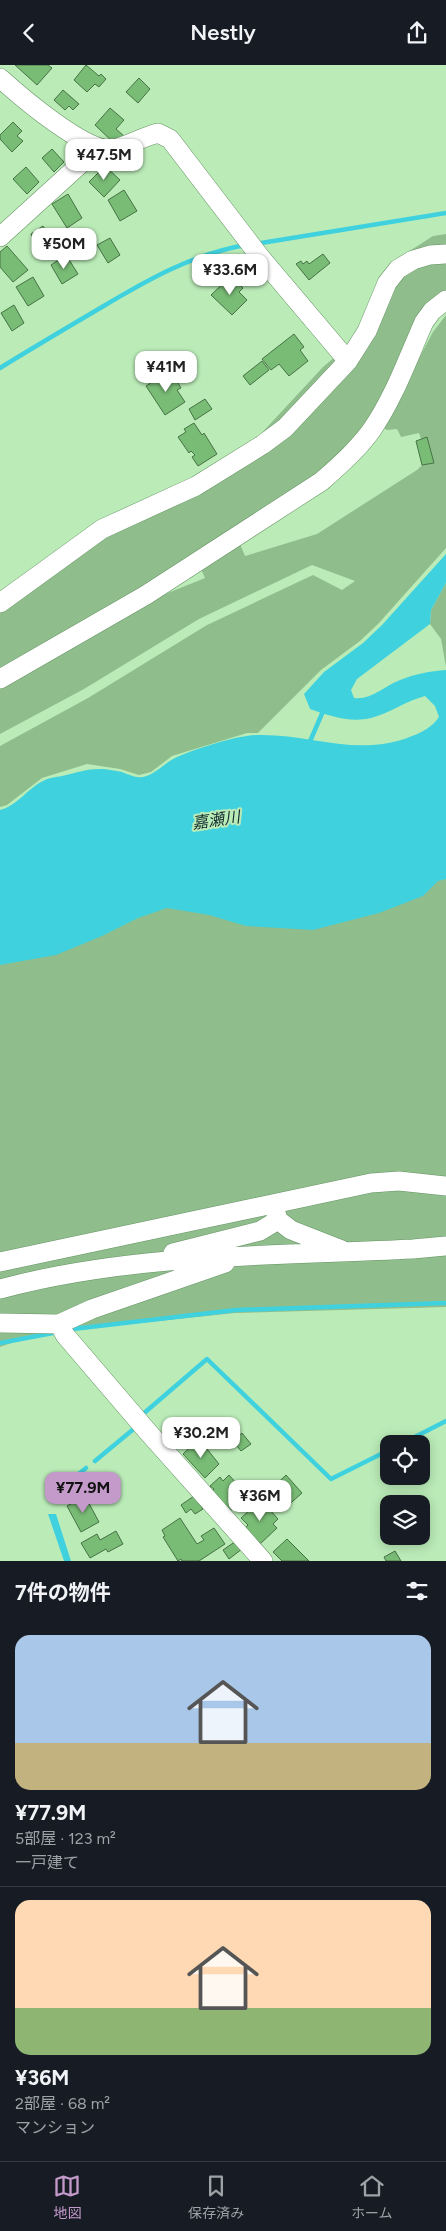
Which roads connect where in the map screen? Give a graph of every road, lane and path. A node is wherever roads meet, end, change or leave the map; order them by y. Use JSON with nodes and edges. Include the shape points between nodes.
{"nodes":[{"id":1,"x":0,"y":78,"type":"edge"},
{"id":2,"x":98,"y":147,"type":"junction"},
{"id":3,"x":0,"y":237,"type":"edge"},
{"id":4,"x":446,"y":254,"type":"edge"},
{"id":5,"x":446,"y":300,"type":"edge"},
{"id":6,"x":348,"y":361,"type":"junction"},
{"id":7,"x":0,"y":603,"type":"edge"},
{"id":8,"x":0,"y":679,"type":"edge"},
{"id":9,"x":446,"y":1185,"type":"edge"},
{"id":10,"x":276,"y":1213,"type":"junction"},
{"id":11,"x":446,"y":1245,"type":"edge"},
{"id":12,"x":348,"y":1253,"type":"junction"},
{"id":13,"x":238,"y":1257,"type":"junction"},
{"id":14,"x":0,"y":1262,"type":"edge"},
{"id":15,"x":153,"y":1262,"type":"junction"},
{"id":16,"x":0,"y":1289,"type":"edge"},
{"id":17,"x":0,"y":1323,"type":"edge"},
{"id":18,"x":59,"y":1324,"type":"junction"},
{"id":19,"x":263,"y":1561,"type":"edge"}],
"edges":[{"from":1,"to":2,"type":"street","via":[[85,143]]},
{"from":2,"to":3,"type":"street"},
{"from":2,"to":6,"type":"street","via":[[112,149],[158,133],[170,139],[261,258]]},
{"from":4,"to":6,"type":"street","via":[[413,260],[398,269],[387,283],[367,331]]},
{"from":5,"to":8,"type":"street","via":[[424,322],[388,402],[371,431],[322,481],[146,595]]},
{"from":6,"to":7,"type":"street","via":[[285,428],[262,445],[196,485],[102,529]]},
{"from":9,"to":10,"type":"street","via":[[399,1181],[371,1183]]},
{"from":10,"to":12,"type":"street","via":[[291,1230]]},
{"from":10,"to":14,"type":"street"},
{"from":10,"to":15,"type":"street","via":[[260,1231],[175,1251]]},
{"from":11,"to":12,"type":"street"},
{"from":12,"to":13,"type":"street"},
{"from":13,"to":15,"type":"street"},
{"from":13,"to":18,"type":"street"},
{"from":15,"to":16,"type":"street","via":[[36,1280]]},
{"from":17,"to":18,"type":"street"},
{"from":18,"to":19,"type":"street","via":[[148,1432]]}]}
